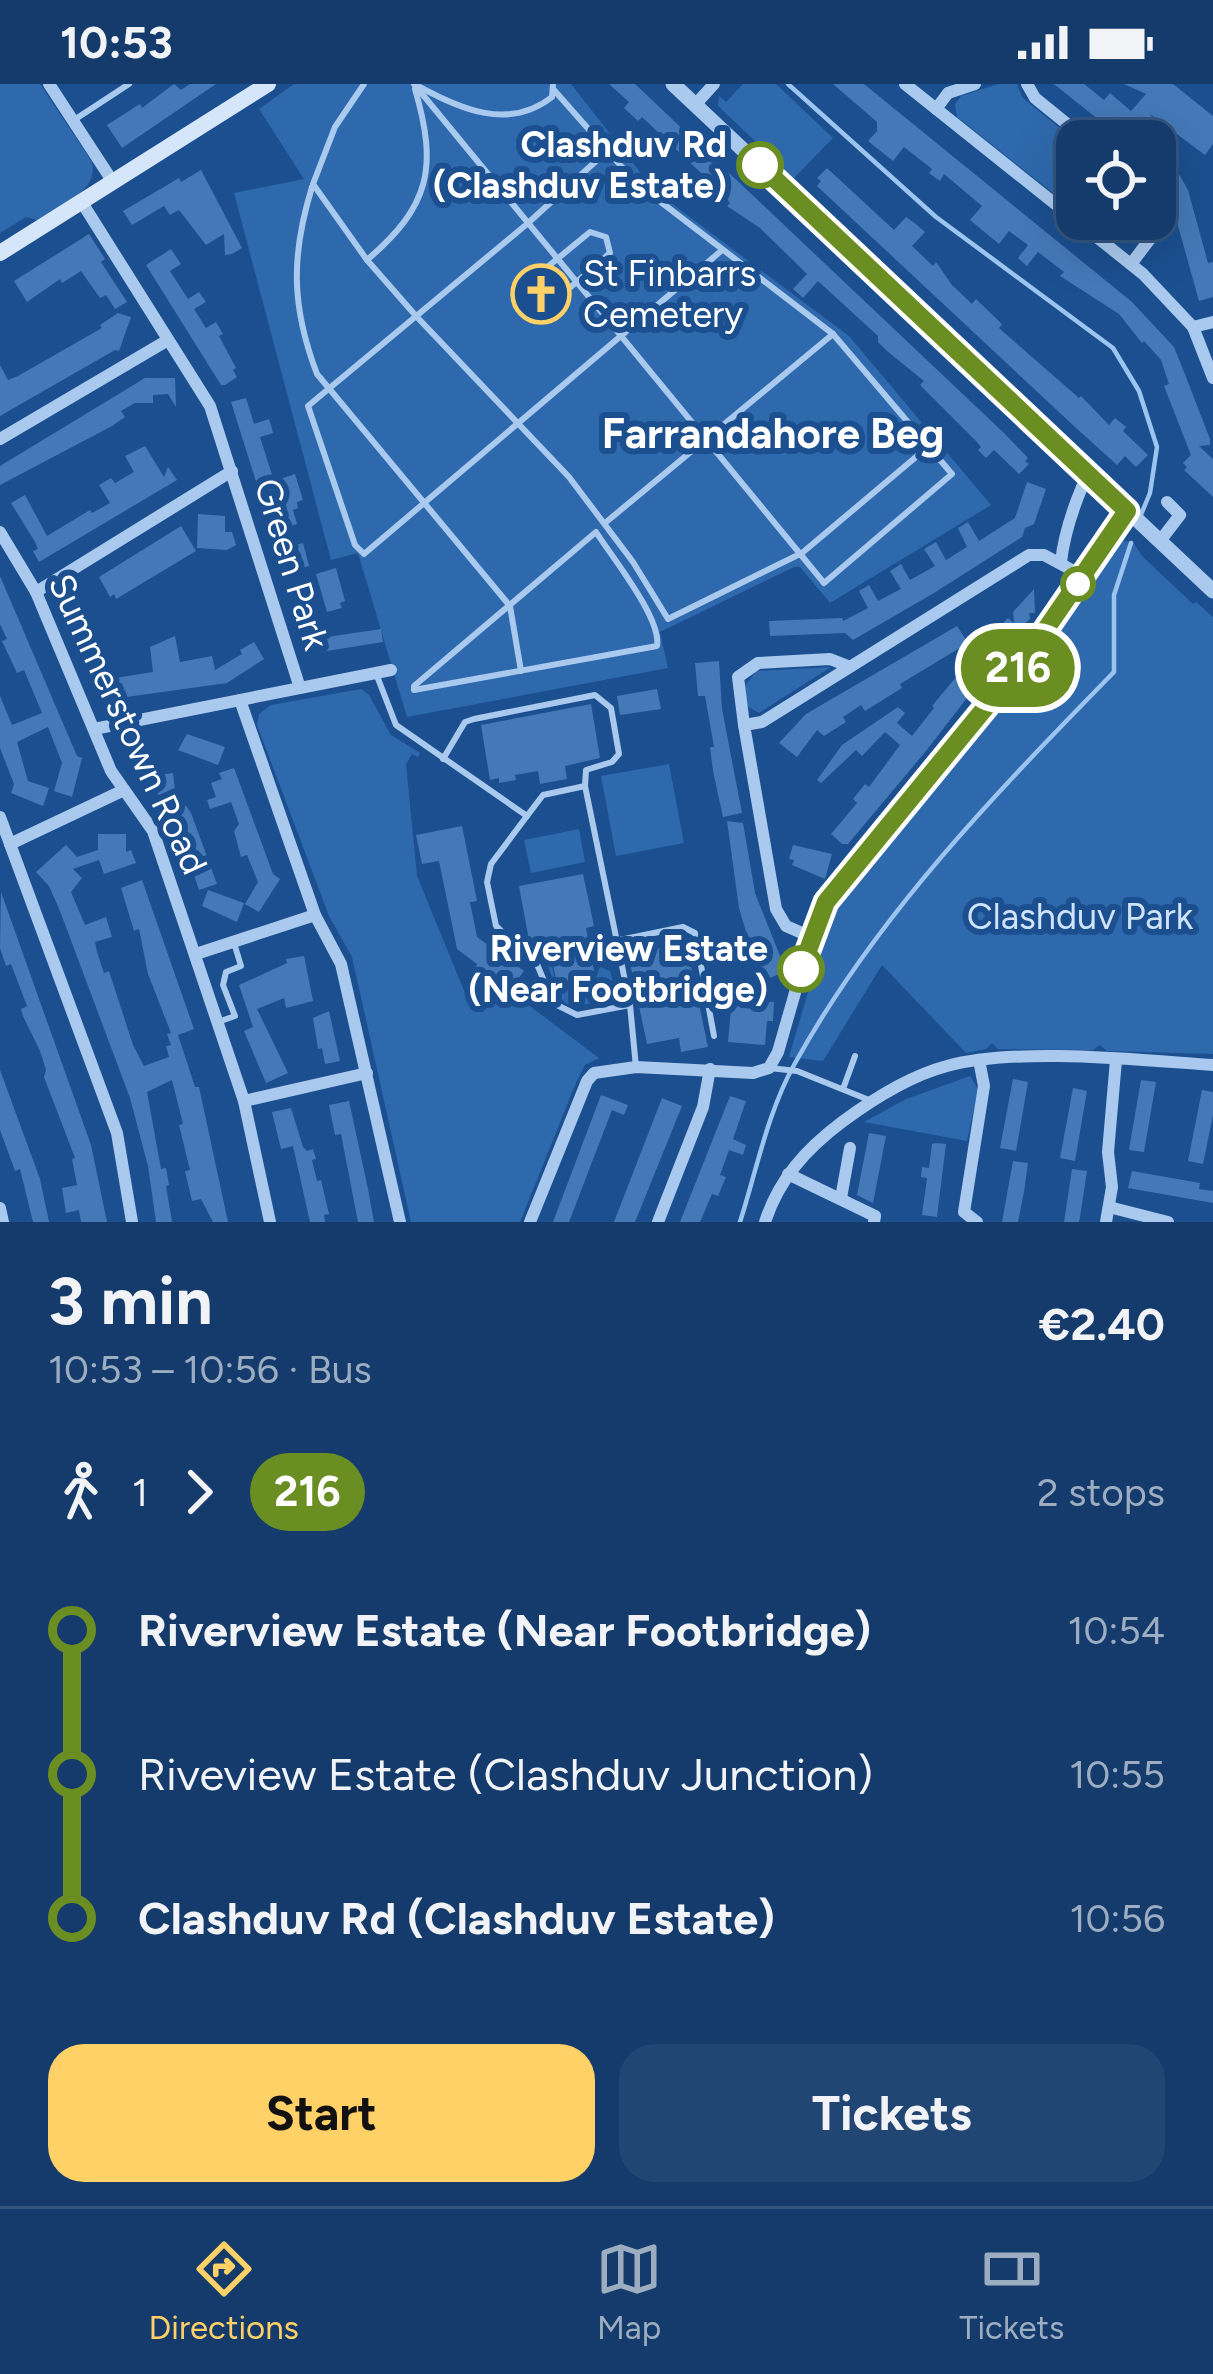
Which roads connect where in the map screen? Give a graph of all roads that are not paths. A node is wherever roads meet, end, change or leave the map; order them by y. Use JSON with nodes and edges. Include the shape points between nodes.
{"nodes":[{"id":1,"x":50,"y":84,"type":"edge"},
{"id":2,"x":129,"y":84,"type":"edge"},
{"id":3,"x":268,"y":84,"type":"edge"},
{"id":4,"x":364,"y":84,"type":"edge"},
{"id":5,"x":414,"y":84,"type":"edge"},
{"id":6,"x":674,"y":84,"type":"edge"},
{"id":7,"x":714,"y":84,"type":"edge"},
{"id":8,"x":905,"y":84,"type":"edge"},
{"id":9,"x":975,"y":84,"type":"edge"},
{"id":10,"x":1028,"y":84,"type":"edge"},
{"id":11,"x":553,"y":87,"type":"edge"},
{"id":12,"x":695,"y":105,"type":"junction"},
{"id":13,"x":936,"y":110,"type":"junction"},
{"id":14,"x":74,"y":120,"type":"junction"},
{"id":15,"x":1062,"y":120,"type":"edge"},
{"id":16,"x":606,"y":152,"type":"junction"},
{"id":17,"x":113,"y":182,"type":"junction"},
{"id":18,"x":313,"y":184,"type":"junction"},
{"id":19,"x":81,"y":201,"type":"junction"},
{"id":20,"x":526,"y":224,"type":"junction"},
{"id":21,"x":1149,"y":240,"type":"edge"},
{"id":22,"x":721,"y":250,"type":"junction"},
{"id":23,"x":0,"y":253,"type":"edge"},
{"id":24,"x":556,"y":259,"type":"junction"},
{"id":25,"x":367,"y":260,"type":"junction"},
{"id":26,"x":1130,"y":264,"type":"junction"},
{"id":27,"x":576,"y":281,"type":"junction"},
{"id":28,"x":416,"y":316,"type":"junction"},
{"id":29,"x":1213,"y":322,"type":"edge"},
{"id":30,"x":1193,"y":327,"type":"junction"},
{"id":31,"x":833,"y":334,"type":"junction"},
{"id":32,"x":623,"y":337,"type":"junction"},
{"id":33,"x":168,"y":340,"type":"junction"},
{"id":34,"x":1213,"y":378,"type":"edge"},
{"id":35,"x":328,"y":391,"type":"junction"},
{"id":36,"x":517,"y":424,"type":"junction"},
{"id":37,"x":0,"y":440,"type":"edge"},
{"id":38,"x":710,"y":440,"type":"junction"},
{"id":39,"x":929,"y":446,"type":"junction"},
{"id":40,"x":232,"y":471,"type":"junction"},
{"id":41,"x":1082,"y":487,"type":"dead end"},
{"id":42,"x":1167,"y":502,"type":"dead end"},
{"id":43,"x":424,"y":504,"type":"junction"},
{"id":44,"x":1134,"y":517,"type":"junction"},
{"id":45,"x":605,"y":524,"type":"junction"},
{"id":46,"x":0,"y":532,"type":"edge"},
{"id":47,"x":596,"y":532,"type":"junction"},
{"id":48,"x":1160,"y":542,"type":"junction"},
{"id":49,"x":802,"y":553,"type":"junction"},
{"id":50,"x":1061,"y":562,"type":"junction"},
{"id":51,"x":1083,"y":576,"type":"junction"},
{"id":52,"x":1213,"y":591,"type":"edge"},
{"id":53,"x":36,"y":592,"type":"junction"},
{"id":54,"x":510,"y":606,"type":"junction"},
{"id":55,"x":848,"y":666,"type":"junction"},
{"id":56,"x":391,"y":670,"type":"dead end"},
{"id":57,"x":521,"y":671,"type":"junction"},
{"id":58,"x":376,"y":673,"type":"junction"},
{"id":59,"x":300,"y":688,"type":"junction"},
{"id":60,"x":240,"y":700,"type":"junction"},
{"id":61,"x":744,"y":725,"type":"junction"},
{"id":62,"x":94,"y":729,"type":"junction"},
{"id":63,"x":443,"y":759,"type":"junction"},
{"id":64,"x":585,"y":786,"type":"junction"},
{"id":65,"x":124,"y":790,"type":"junction"},
{"id":66,"x":527,"y":815,"type":"junction"},
{"id":67,"x":0,"y":817,"type":"edge"},
{"id":68,"x":10,"y":844,"type":"junction"},
{"id":69,"x":315,"y":915,"type":"junction"},
{"id":70,"x":811,"y":937,"type":"junction"},
{"id":71,"x":615,"y":941,"type":"junction"},
{"id":72,"x":234,"y":943,"type":"junction"},
{"id":73,"x":196,"y":954,"type":"junction"},
{"id":74,"x":630,"y":1005,"type":"junction"},
{"id":75,"x":218,"y":1022,"type":"junction"},
{"id":76,"x":714,"y":1036,"type":"dead end"},
{"id":77,"x":855,"y":1056,"type":"dead end"},
{"id":78,"x":979,"y":1060,"type":"junction"},
{"id":79,"x":1116,"y":1060,"type":"junction"},
{"id":80,"x":1213,"y":1065,"type":"edge"},
{"id":81,"x":636,"y":1066,"type":"junction"},
{"id":82,"x":710,"y":1069,"type":"junction"},
{"id":83,"x":775,"y":1069,"type":"junction"},
{"id":84,"x":368,"y":1073,"type":"junction"},
{"id":85,"x":843,"y":1089,"type":"junction"},
{"id":86,"x":244,"y":1101,"type":"junction"},
{"id":87,"x":872,"y":1102,"type":"junction"},
{"id":88,"x":850,"y":1148,"type":"dead end"},
{"id":89,"x":788,"y":1174,"type":"junction"},
{"id":90,"x":841,"y":1198,"type":"junction"},
{"id":91,"x":0,"y":1208,"type":"edge"},
{"id":92,"x":1107,"y":1214,"type":"edge"},
{"id":93,"x":3,"y":1222,"type":"edge"},
{"id":94,"x":132,"y":1222,"type":"edge"},
{"id":95,"x":270,"y":1222,"type":"edge"},
{"id":96,"x":400,"y":1222,"type":"edge"},
{"id":97,"x":530,"y":1222,"type":"edge"},
{"id":98,"x":658,"y":1222,"type":"edge"},
{"id":99,"x":765,"y":1222,"type":"edge"},
{"id":100,"x":874,"y":1222,"type":"edge"},
{"id":101,"x":977,"y":1222,"type":"edge"},
{"id":102,"x":1168,"y":1222,"type":"edge"}],
"edges":[{"from":1,"to":14,"type":"street"},
{"from":2,"to":14,"type":"lane"},
{"from":3,"to":17,"type":"main road"},
{"from":4,"to":18,"type":"lane","via":[[335,127]]},
{"from":5,"to":11,"type":"lane","via":[[490,115],[534,109]]},
{"from":5,"to":20,"type":"lane"},
{"from":5,"to":25,"type":"lane","via":[[427,176],[408,219]]},
{"from":6,"to":12,"type":"street"},
{"from":7,"to":12,"type":"street"},
{"from":8,"to":13,"type":"street"},
{"from":9,"to":13,"type":"street","via":[[948,93]]},
{"from":10,"to":15,"type":"street"},
{"from":11,"to":16,"type":"lane"},
{"from":12,"to":44,"type":"street"},
{"from":13,"to":26,"type":"street"},
{"from":14,"to":17,"type":"street"},
{"from":16,"to":20,"type":"lane"},
{"from":16,"to":22,"type":"lane"},
{"from":17,"to":19,"type":"main road"},
{"from":18,"to":25,"type":"lane"},
{"from":18,"to":35,"type":"lane","via":[[294,278],[308,347]]},
{"from":19,"to":23,"type":"main road"},
{"from":19,"to":33,"type":"street"},
{"from":20,"to":24,"type":"lane"},
{"from":20,"to":28,"type":"lane"},
{"from":21,"to":26,"type":"street"},
{"from":22,"to":31,"type":"lane"},
{"from":22,"to":32,"type":"lane"},
{"from":24,"to":27,"type":"lane"},
{"from":24,"to":27,"type":"lane","via":[[590,232],[606,237],[610,254]]},
{"from":24,"to":27,"type":"lane","via":[[524,287],[525,307],[543,310]]},
{"from":25,"to":28,"type":"lane"},
{"from":26,"to":30,"type":"street"},
{"from":27,"to":32,"type":"lane"},
{"from":28,"to":35,"type":"lane"},
{"from":28,"to":36,"type":"lane"},
{"from":29,"to":30,"type":"street"},
{"from":30,"to":34,"type":"street"},
{"from":31,"to":38,"type":"lane"},
{"from":31,"to":39,"type":"lane"},
{"from":32,"to":36,"type":"lane"},
{"from":32,"to":38,"type":"lane"},
{"from":33,"to":37,"type":"street"},
{"from":33,"to":40,"type":"street","via":[[210,406]]},
{"from":35,"to":43,"type":"lane"},
{"from":35,"to":43,"type":"lane","via":[[308,406],[310,418],[355,545],[364,554]]},
{"from":36,"to":43,"type":"lane"},
{"from":36,"to":45,"type":"lane"},
{"from":38,"to":45,"type":"lane"},
{"from":38,"to":49,"type":"lane"},
{"from":39,"to":49,"type":"lane"},
{"from":39,"to":49,"type":"lane","via":[[951,478],[824,583]]},
{"from":40,"to":53,"type":"street","name":"Green Park"},
{"from":40,"to":59,"type":"street","name":"Green Park"},
{"from":41,"to":50,"type":"street","via":[[1062,534]]},
{"from":42,"to":48,"type":"street","via":[[1180,515]]},
{"from":43,"to":54,"type":"lane"},
{"from":44,"to":48,"type":"street"},
{"from":44,"to":51,"type":"street"},
{"from":45,"to":47,"type":"lane"},
{"from":45,"to":49,"type":"lane","via":[[668,619]]},
{"from":46,"to":53,"type":"street","name":"Summerstown Road"},
{"from":47,"to":54,"type":"lane"},
{"from":47,"to":57,"type":"lane","via":[[660,643]]},
{"from":48,"to":52,"type":"street"},
{"from":50,"to":51,"type":"street"},
{"from":50,"to":55,"type":"street","via":[[1029,555]]},
{"from":51,"to":70,"type":"street","via":[[1026,658],[826,902]]},
{"from":53,"to":62,"type":"street","name":"Summerstown Road"},
{"from":54,"to":57,"type":"lane"},
{"from":54,"to":57,"type":"lane","via":[[413,688]]},
{"from":55,"to":61,"type":"street","via":[[762,722]]},
{"from":55,"to":61,"type":"street","via":[[830,659],[752,665],[738,677]]},
{"from":56,"to":58,"type":"street"},
{"from":58,"to":59,"type":"street"},
{"from":58,"to":63,"type":"lane","via":[[396,724]]},
{"from":59,"to":60,"type":"street"},
{"from":60,"to":62,"type":"street"},
{"from":60,"to":69,"type":"street"},
{"from":61,"to":70,"type":"street","via":[[776,909],[787,926]]},
{"from":62,"to":65,"type":"street","name":"Summerstown Road"},
{"from":63,"to":64,"type":"lane","via":[[474,718],[596,695],[611,708],[619,754],[586,770]]},
{"from":63,"to":66,"type":"lane"},
{"from":64,"to":66,"type":"lane","via":[[543,795]]},
{"from":64,"to":71,"type":"lane"},
{"from":65,"to":68,"type":"street"},
{"from":65,"to":73,"type":"street","name":"Summerstown Road","via":[[153,831]]},
{"from":66,"to":74,"type":"lane","via":[[487,873],[496,926],[531,956],[562,1011]]},
{"from":67,"to":68,"type":"street"},
{"from":68,"to":94,"type":"street","via":[[117,1133]]},
{"from":69,"to":72,"type":"street"},
{"from":69,"to":84,"type":"street","via":[[339,958]]},
{"from":70,"to":83,"type":"street"},
{"from":71,"to":74,"type":"lane"},
{"from":71,"to":76,"type":"lane","via":[[683,927],[695,933]]},
{"from":72,"to":73,"type":"street"},
{"from":72,"to":75,"type":"lane","via":[[241,965],[226,972],[223,985],[235,1016]]},
{"from":73,"to":75,"type":"street","name":"Summerstown Road"},
{"from":74,"to":81,"type":"lane"},
{"from":75,"to":86,"type":"street","name":"Summerstown Road"},
{"from":77,"to":85,"type":"lane"},
{"from":78,"to":79,"type":"street"},
{"from":78,"to":87,"type":"street","via":[[925,1073]]},
{"from":78,"to":101,"type":"street","via":[[984,1086],[964,1212]]},
{"from":79,"to":80,"type":"street"},
{"from":79,"to":92,"type":"street"},
{"from":81,"to":82,"type":"street"},
{"from":81,"to":97,"type":"street","via":[[600,1070],[587,1081]]},
{"from":82,"to":83,"type":"street"},
{"from":82,"to":98,"type":"street"},
{"from":83,"to":85,"type":"lane"},
{"from":84,"to":86,"type":"street"},
{"from":84,"to":96,"type":"street"},
{"from":85,"to":87,"type":"lane"},
{"from":86,"to":95,"type":"street","name":"Summerstown Road"},
{"from":87,"to":89,"type":"street"},
{"from":88,"to":90,"type":"street"},
{"from":89,"to":90,"type":"street"},
{"from":89,"to":99,"type":"street"},
{"from":90,"to":100,"type":"street"},
{"from":91,"to":93,"type":"street"},
{"from":92,"to":102,"type":"street"}]}
